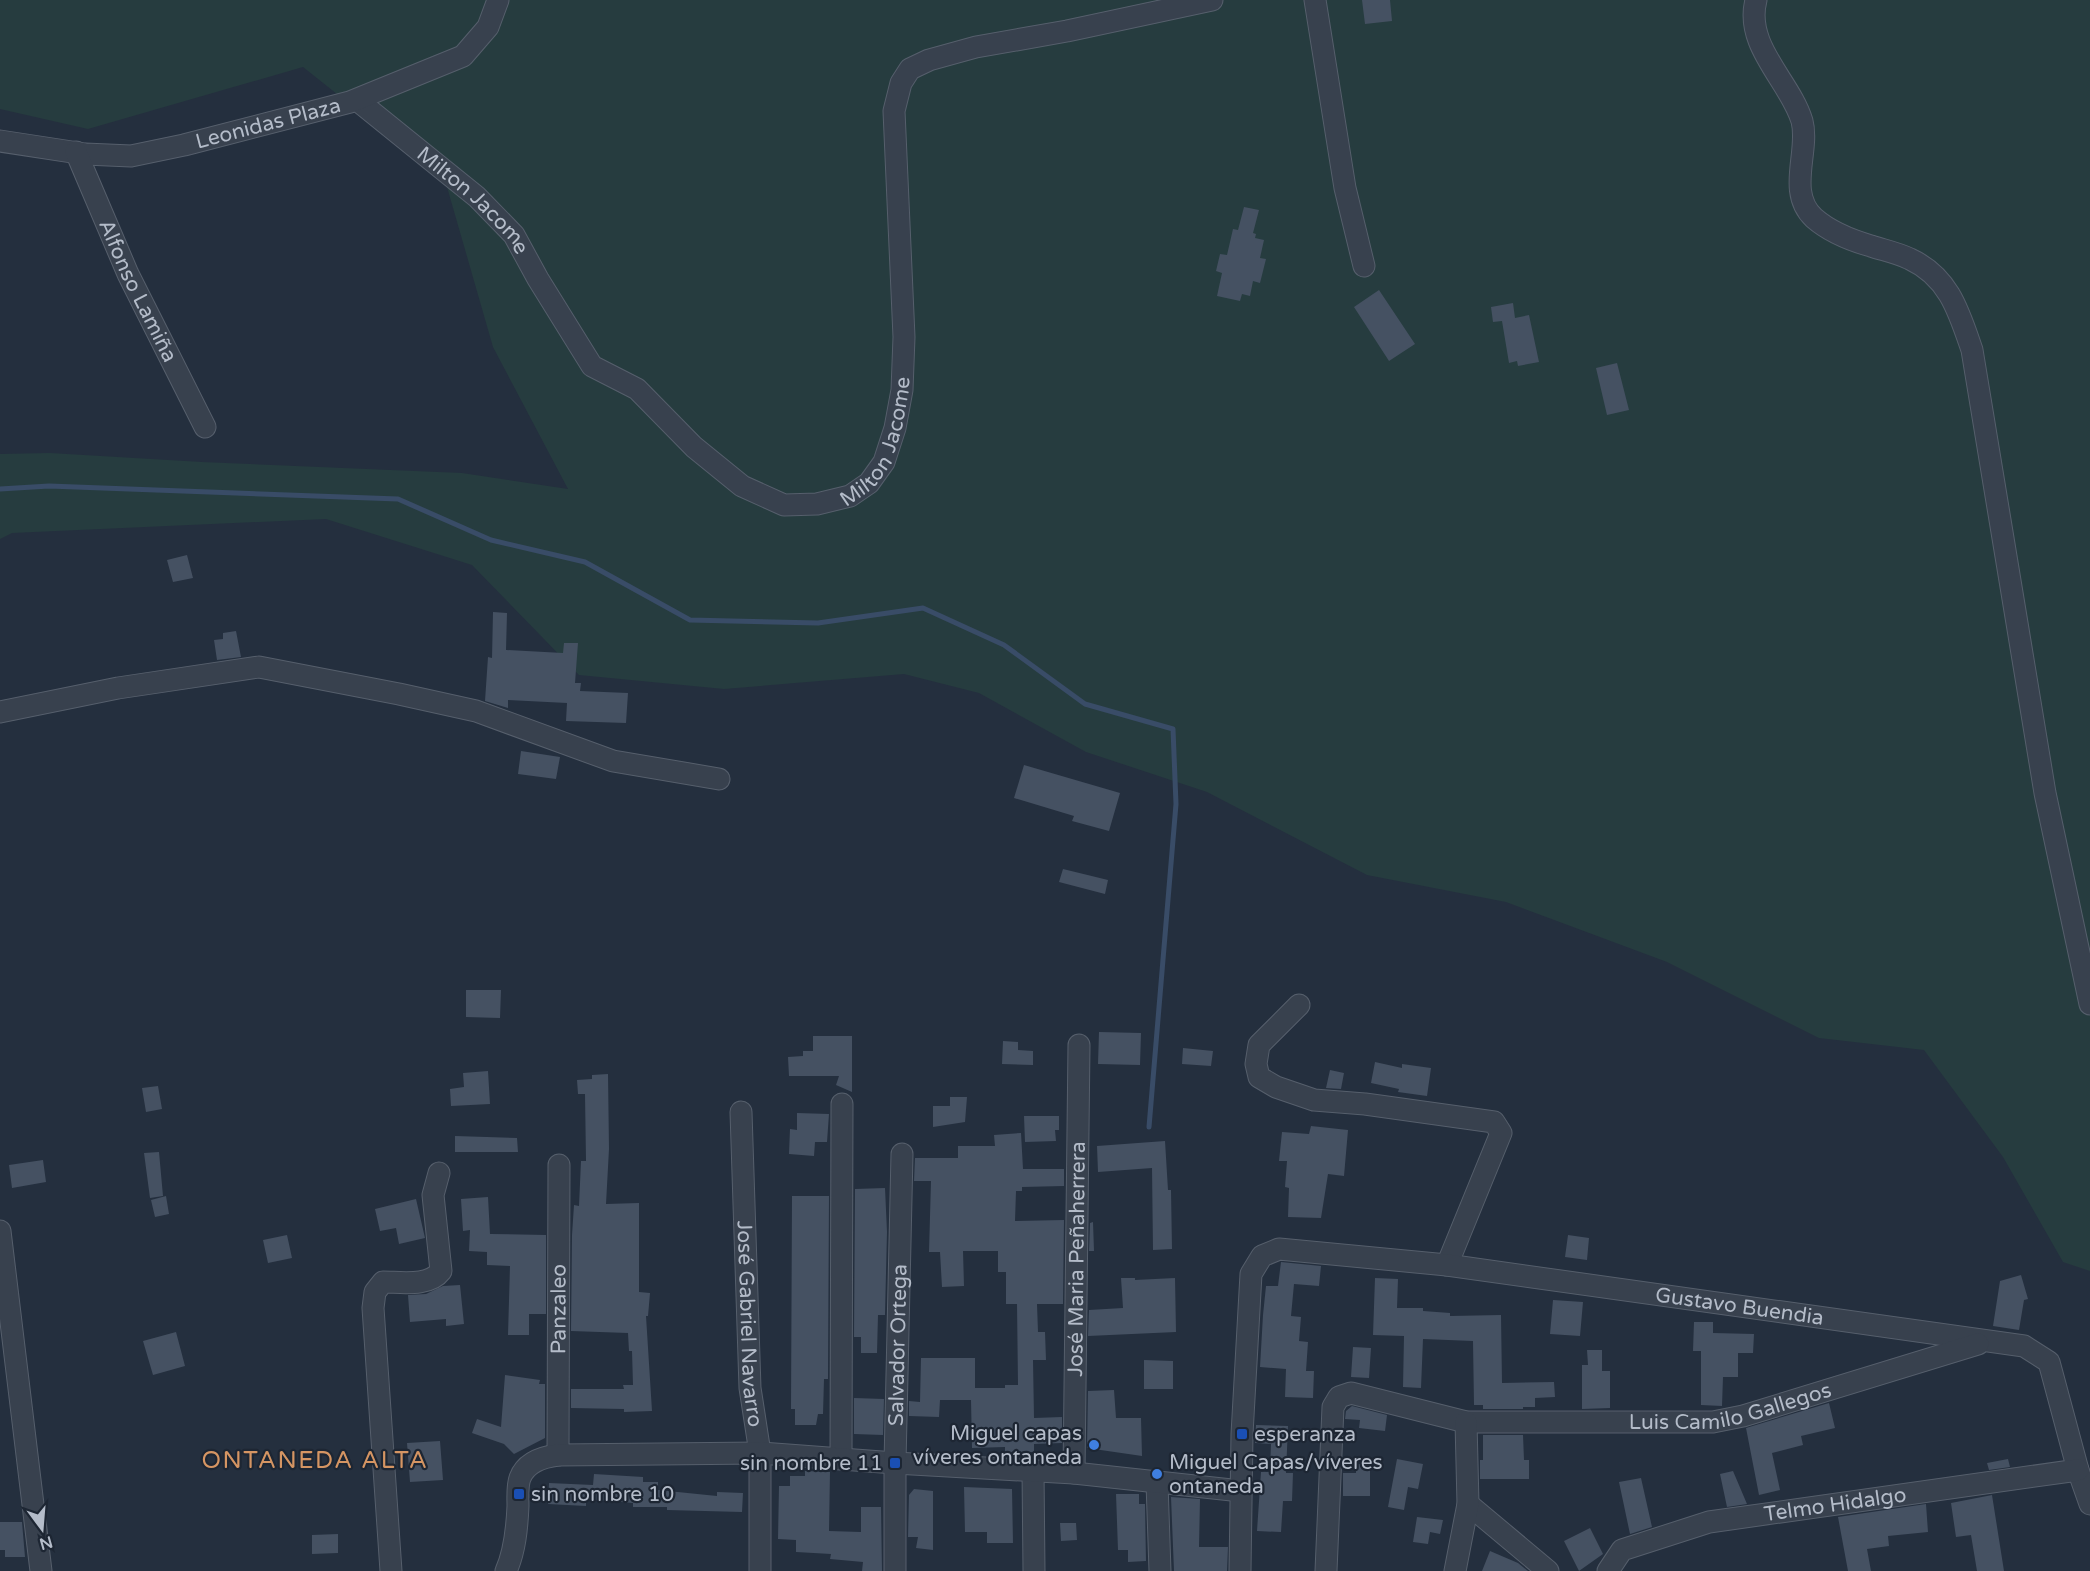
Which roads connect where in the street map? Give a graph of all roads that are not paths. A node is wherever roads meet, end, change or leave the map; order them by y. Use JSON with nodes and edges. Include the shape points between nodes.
{"nodes":[{"id":1,"x":498,"y":0,"type":"edge"},
{"id":2,"x":1212,"y":0,"type":"edge"},
{"id":3,"x":1316,"y":0,"type":"edge"},
{"id":4,"x":1756,"y":0,"type":"edge"},
{"id":5,"x":357,"y":100,"type":"junction"},
{"id":6,"x":0,"y":141,"type":"edge"},
{"id":7,"x":76,"y":152,"type":"junction"},
{"id":8,"x":1364,"y":266,"type":"dead end"},
{"id":9,"x":205,"y":427,"type":"dead end"},
{"id":10,"x":0,"y":712,"type":"edge"},
{"id":11,"x":719,"y":779,"type":"dead end"},
{"id":12,"x":2090,"y":1004,"type":"edge"},
{"id":13,"x":1299,"y":1005,"type":"dead end"},
{"id":14,"x":1079,"y":1045,"type":"dead end"},
{"id":15,"x":842,"y":1104,"type":"dead end"},
{"id":16,"x":741,"y":1112,"type":"dead end"},
{"id":17,"x":902,"y":1154,"type":"dead end"},
{"id":18,"x":559,"y":1165,"type":"dead end"},
{"id":19,"x":439,"y":1173,"type":"dead end"},
{"id":20,"x":0,"y":1230,"type":"edge"},
{"id":21,"x":1447,"y":1266,"type":"junction"},
{"id":22,"x":1987,"y":1342,"type":"junction"},
{"id":23,"x":1466,"y":1422,"type":"junction"},
{"id":24,"x":760,"y":1453,"type":"junction"},
{"id":25,"x":558,"y":1455,"type":"junction"},
{"id":26,"x":842,"y":1458,"type":"junction"},
{"id":27,"x":895,"y":1463,"type":"junction"},
{"id":28,"x":2079,"y":1470,"type":"junction"},
{"id":29,"x":1033,"y":1471,"type":"junction"},
{"id":30,"x":1074,"y":1473,"type":"junction"},
{"id":31,"x":1157,"y":1483,"type":"junction"},
{"id":32,"x":1241,"y":1491,"type":"junction"},
{"id":33,"x":1468,"y":1504,"type":"junction"},
{"id":34,"x":2090,"y":1504,"type":"edge"},
{"id":35,"x":41,"y":1571,"type":"edge"},
{"id":36,"x":391,"y":1571,"type":"edge"},
{"id":37,"x":506,"y":1571,"type":"edge"},
{"id":38,"x":760,"y":1571,"type":"edge"},
{"id":39,"x":895,"y":1571,"type":"edge"},
{"id":40,"x":1034,"y":1571,"type":"edge"},
{"id":41,"x":1160,"y":1571,"type":"edge"},
{"id":42,"x":1240,"y":1571,"type":"edge"},
{"id":43,"x":1326,"y":1571,"type":"edge"},
{"id":44,"x":1455,"y":1571,"type":"edge"},
{"id":45,"x":1548,"y":1571,"type":"edge"},
{"id":46,"x":1608,"y":1571,"type":"edge"}],
"edges":[{"from":1,"to":5,"type":"street","name":"Leonidas Plaza","via":[[488,27],[463,56]]},
{"from":2,"to":5,"type":"street","name":"Milton Jacome","via":[[1067,32],[976,47],[910,69],[901,82],[894,111],[904,337],[896,428],[884,462],[869,483],[850,496],[817,504],[784,505],[742,486],[694,447],[637,389],[592,366],[514,235],[477,197]]},
{"from":3,"to":8,"type":"street","via":[[1341,164]]},
{"from":4,"to":12,"type":"street","via":[[1756,30],[1766,57],[1802,122],[1802,196],[1812,216],[1831,231],[1910,259],[1939,278],[1957,305],[1972,350],[2045,793]]},
{"from":5,"to":7,"type":"street","name":"Leonidas Plaza","via":[[184,146],[131,156]]},
{"from":6,"to":7,"type":"street","name":"Leonidas Plaza"},
{"from":7,"to":9,"type":"street","name":"Alfonso Lamiña","via":[[128,274]]},
{"from":10,"to":11,"type":"street","via":[[118,688],[259,668],[476,711],[613,761]]},
{"from":13,"to":21,"type":"street","via":[[1259,1045],[1259,1077],[1314,1100],[1494,1122],[1501,1133]]},
{"from":14,"to":30,"type":"street","name":"José Maria Peñaherrera"},
{"from":15,"to":26,"type":"street"},
{"from":16,"to":24,"type":"street","name":"José Gabriel Navarro","via":[[750,1388]]},
{"from":17,"to":27,"type":"street","name":"Salvador Ortega"},
{"from":18,"to":25,"type":"street","name":"Panzaleo"},
{"from":19,"to":36,"type":"street","via":[[432,1195],[441,1272],[426,1281],[383,1282],[375,1292],[373,1308]]},
{"from":20,"to":35,"type":"street"},
{"from":21,"to":22,"type":"street","name":"Gustavo Buendia"},
{"from":21,"to":32,"type":"street","name":"Gustavo Buendia","via":[[1279,1249],[1262,1256],[1251,1274]]},
{"from":22,"to":23,"type":"street","name":"Luis Camilo Gallegos","via":[[1713,1422]]},
{"from":22,"to":28,"type":"street","name":"Gustavo Buendia","via":[[2024,1346],[2049,1362]]},
{"from":23,"to":33,"type":"street"},
{"from":23,"to":43,"type":"street","name":"Luis Camilo Gallegos","via":[[1351,1393],[1339,1397],[1333,1407]]},
{"from":24,"to":25,"type":"street"},
{"from":24,"to":26,"type":"street"},
{"from":24,"to":38,"type":"street","name":"José Gabriel Navarro"},
{"from":25,"to":37,"type":"street","via":[[535,1461],[519,1480],[517,1525]]},
{"from":26,"to":27,"type":"street"},
{"from":27,"to":29,"type":"street"},
{"from":27,"to":39,"type":"street","name":"Salvador Ortega"},
{"from":28,"to":34,"type":"street","name":"Gustavo Buendia"},
{"from":28,"to":46,"type":"street","name":"Telmo Hidalgo","via":[[1708,1522],[1622,1550]]},
{"from":29,"to":30,"type":"street"},
{"from":29,"to":40,"type":"street"},
{"from":30,"to":31,"type":"street"},
{"from":31,"to":32,"type":"street"},
{"from":31,"to":41,"type":"street"},
{"from":32,"to":42,"type":"street"},
{"from":33,"to":44,"type":"street"},
{"from":33,"to":45,"type":"street"}]}
